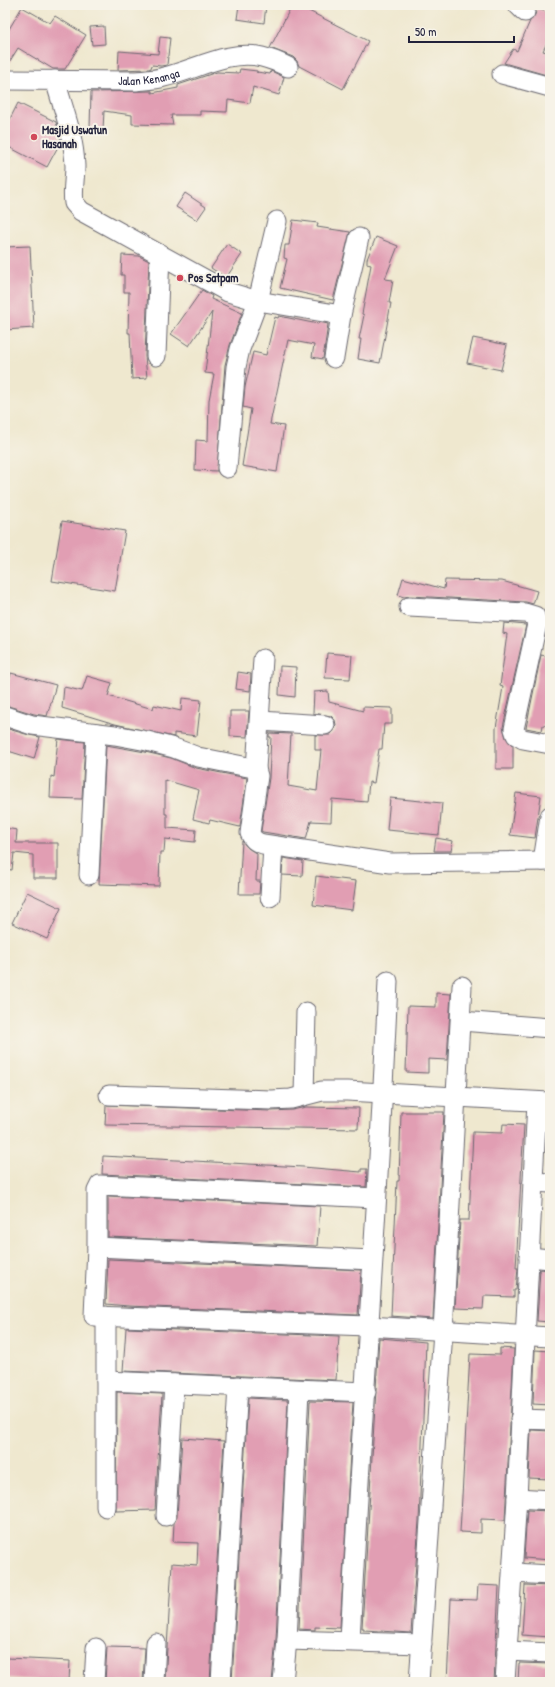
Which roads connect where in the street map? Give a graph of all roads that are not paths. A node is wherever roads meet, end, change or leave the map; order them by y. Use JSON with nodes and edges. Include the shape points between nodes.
{"nodes":[{"id":1,"x":288,"y":66,"type":"dead end"},
{"id":2,"x":502,"y":74,"type":"dead end"},
{"id":3,"x":5,"y":80,"type":"edge"},
{"id":4,"x":55,"y":80,"type":"junction"},
{"id":5,"x":550,"y":87,"type":"edge"},
{"id":6,"x":277,"y":220,"type":"dead end"},
{"id":7,"x":359,"y":238,"type":"dead end"},
{"id":8,"x":160,"y":254,"type":"junction"},
{"id":9,"x":178,"y":266,"type":"junction"},
{"id":10,"x":159,"y":297,"type":"junction"},
{"id":11,"x":258,"y":301,"type":"junction"},
{"id":12,"x":341,"y":315,"type":"junction"},
{"id":13,"x":156,"y":356,"type":"dead end"},
{"id":14,"x":334,"y":358,"type":"dead end"},
{"id":15,"x":227,"y":468,"type":"dead end"},
{"id":16,"x":409,"y":607,"type":"dead end"},
{"id":17,"x":263,"y":659,"type":"dead end"},
{"id":18,"x":5,"y":716,"type":"edge"},
{"id":19,"x":260,"y":721,"type":"junction"},
{"id":20,"x":326,"y":725,"type":"dead end"},
{"id":21,"x":96,"y":733,"type":"junction"},
{"id":22,"x":550,"y":744,"type":"edge"},
{"id":23,"x":256,"y":769,"type":"junction"},
{"id":24,"x":550,"y":816,"type":"edge"},
{"id":25,"x":273,"y":846,"type":"junction"},
{"id":26,"x":546,"y":861,"type":"edge"},
{"id":27,"x":89,"y":875,"type":"dead end"},
{"id":28,"x":270,"y":897,"type":"dead end"},
{"id":29,"x":388,"y":981,"type":"dead end"},
{"id":30,"x":462,"y":986,"type":"dead end"},
{"id":31,"x":306,"y":1012,"type":"dead end"},
{"id":32,"x":461,"y":1022,"type":"junction"},
{"id":33,"x":550,"y":1028,"type":"edge"},
{"id":34,"x":383,"y":1093,"type":"junction"},
{"id":35,"x":109,"y":1095,"type":"dead end"},
{"id":36,"x":304,"y":1095,"type":"junction"},
{"id":37,"x":456,"y":1098,"type":"junction"},
{"id":38,"x":543,"y":1102,"type":"edge"},
{"id":39,"x":541,"y":1182,"type":"edge"},
{"id":40,"x":376,"y":1198,"type":"junction"},
{"id":41,"x":97,"y":1247,"type":"junction"},
{"id":42,"x":529,"y":1257,"type":"junction"},
{"id":43,"x":550,"y":1258,"type":"edge"},
{"id":44,"x":372,"y":1260,"type":"junction"},
{"id":45,"x":106,"y":1316,"type":"junction"},
{"id":46,"x":368,"y":1326,"type":"junction"},
{"id":47,"x":443,"y":1331,"type":"junction"},
{"id":48,"x":524,"y":1336,"type":"junction"},
{"id":49,"x":550,"y":1337,"type":"edge"},
{"id":50,"x":106,"y":1381,"type":"junction"},
{"id":51,"x":174,"y":1384,"type":"junction"},
{"id":52,"x":238,"y":1386,"type":"junction"},
{"id":53,"x":299,"y":1390,"type":"junction"},
{"id":54,"x":366,"y":1392,"type":"junction"},
{"id":55,"x":520,"y":1419,"type":"junction"},
{"id":56,"x":550,"y":1420,"type":"edge"},
{"id":57,"x":517,"y":1498,"type":"junction"},
{"id":58,"x":550,"y":1500,"type":"edge"},
{"id":59,"x":106,"y":1507,"type":"dead end"},
{"id":60,"x":166,"y":1516,"type":"dead end"},
{"id":61,"x":513,"y":1573,"type":"junction"},
{"id":62,"x":550,"y":1575,"type":"edge"},
{"id":63,"x":287,"y":1640,"type":"junction"},
{"id":64,"x":350,"y":1641,"type":"junction"},
{"id":65,"x":156,"y":1643,"type":"dead end"},
{"id":66,"x":422,"y":1644,"type":"junction"},
{"id":67,"x":96,"y":1648,"type":"dead end"},
{"id":68,"x":507,"y":1651,"type":"junction"},
{"id":69,"x":550,"y":1653,"type":"edge"},
{"id":70,"x":94,"y":1682,"type":"edge"},
{"id":71,"x":154,"y":1682,"type":"edge"},
{"id":72,"x":221,"y":1682,"type":"edge"},
{"id":73,"x":283,"y":1682,"type":"edge"},
{"id":74,"x":419,"y":1682,"type":"edge"},
{"id":75,"x":505,"y":1682,"type":"edge"}],
"edges":[{"from":1,"to":4,"type":"street","name":"Jalan Kenanga","via":[[262,57],[232,56],[151,80]]},
{"from":2,"to":5,"type":"street"},
{"from":3,"to":4,"type":"street","name":"Jalan Kenanga"},
{"from":4,"to":8,"type":"street","via":[[73,149],[74,203],[81,211]]},
{"from":6,"to":11,"type":"street"},
{"from":7,"to":12,"type":"street"},
{"from":8,"to":9,"type":"street"},
{"from":8,"to":10,"type":"street"},
{"from":9,"to":10,"type":"street"},
{"from":9,"to":11,"type":"street","via":[[223,290]]},
{"from":10,"to":13,"type":"street"},
{"from":11,"to":12,"type":"street"},
{"from":11,"to":15,"type":"street","via":[[236,367]]},
{"from":12,"to":14,"type":"street"},
{"from":16,"to":22,"type":"street","via":[[525,613],[535,616],[537,624],[514,729],[516,735],[523,739]]},
{"from":17,"to":19,"type":"street"},
{"from":18,"to":21,"type":"street","via":[[32,725]]},
{"from":19,"to":20,"type":"street"},
{"from":19,"to":23,"type":"street"},
{"from":21,"to":23,"type":"street","via":[[147,741],[198,757]]},
{"from":21,"to":27,"type":"street"},
{"from":23,"to":25,"type":"street","via":[[258,776],[250,833],[256,842]]},
{"from":24,"to":26,"type":"street"},
{"from":25,"to":26,"type":"street","via":[[390,863]]},
{"from":25,"to":28,"type":"street"},
{"from":29,"to":34,"type":"street"},
{"from":30,"to":32,"type":"street"},
{"from":31,"to":36,"type":"street"},
{"from":32,"to":33,"type":"street"},
{"from":32,"to":37,"type":"street"},
{"from":34,"to":36,"type":"street","via":[[332,1091]]},
{"from":34,"to":37,"type":"street"},
{"from":34,"to":40,"type":"street"},
{"from":35,"to":36,"type":"street","via":[[271,1100],[291,1099]]},
{"from":37,"to":38,"type":"street"},
{"from":37,"to":47,"type":"street"},
{"from":38,"to":39,"type":"street"},
{"from":39,"to":42,"type":"street"},
{"from":40,"to":41,"type":"street","via":[[104,1184],[100,1185],[97,1191]]},
{"from":40,"to":44,"type":"street"},
{"from":41,"to":44,"type":"street"},
{"from":41,"to":45,"type":"street","via":[[94,1316]]},
{"from":42,"to":43,"type":"street"},
{"from":42,"to":48,"type":"street"},
{"from":44,"to":46,"type":"street"},
{"from":45,"to":46,"type":"street"},
{"from":45,"to":50,"type":"street"},
{"from":46,"to":47,"type":"street"},
{"from":46,"to":54,"type":"street"},
{"from":47,"to":48,"type":"street"},
{"from":47,"to":66,"type":"street"},
{"from":48,"to":49,"type":"street"},
{"from":48,"to":55,"type":"street"},
{"from":50,"to":51,"type":"street"},
{"from":50,"to":59,"type":"street"},
{"from":51,"to":52,"type":"street"},
{"from":51,"to":60,"type":"street"},
{"from":52,"to":53,"type":"street"},
{"from":52,"to":72,"type":"street"},
{"from":53,"to":54,"type":"street"},
{"from":53,"to":63,"type":"street"},
{"from":54,"to":64,"type":"street"},
{"from":55,"to":56,"type":"street"},
{"from":55,"to":57,"type":"street"},
{"from":57,"to":58,"type":"street"},
{"from":57,"to":61,"type":"street"},
{"from":61,"to":62,"type":"street"},
{"from":61,"to":68,"type":"street"},
{"from":63,"to":64,"type":"street"},
{"from":63,"to":73,"type":"street"},
{"from":64,"to":66,"type":"street"},
{"from":65,"to":71,"type":"street"},
{"from":66,"to":74,"type":"street"},
{"from":67,"to":70,"type":"street"},
{"from":68,"to":69,"type":"street"},
{"from":68,"to":75,"type":"street"}]}
